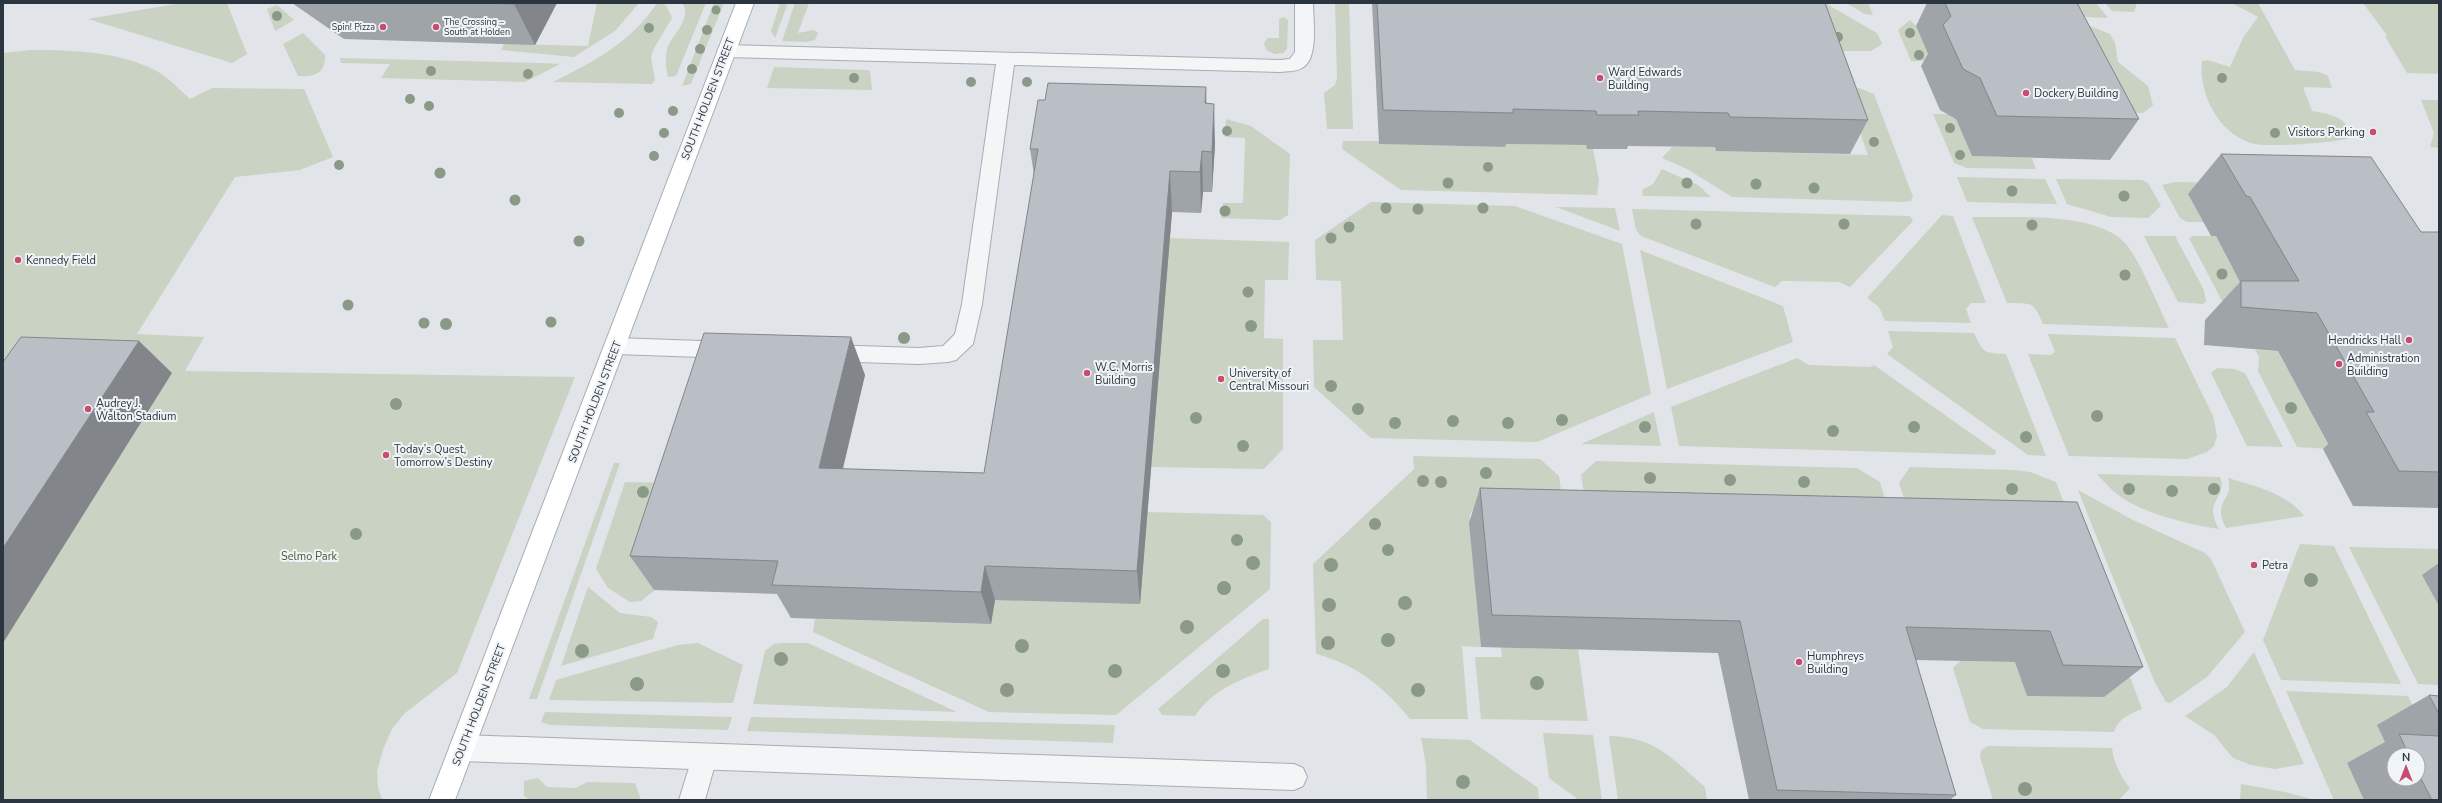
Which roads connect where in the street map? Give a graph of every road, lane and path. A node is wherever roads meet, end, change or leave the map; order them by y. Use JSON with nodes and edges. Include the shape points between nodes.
{"nodes":[{"id":1,"x":744,"y":3,"type":"edge"},
{"id":2,"x":1304,"y":3,"type":"edge"},
{"id":3,"x":726,"y":51,"type":"junction"},
{"id":4,"x":1006,"y":59,"type":"junction"},
{"id":5,"x":616,"y":346,"type":"junction"},
{"id":6,"x":747,"y":350,"type":"edge"},
{"id":7,"x":810,"y":353,"type":"edge"},
{"id":8,"x":462,"y":748,"type":"junction"},
{"id":9,"x":704,"y":757,"type":"junction"},
{"id":10,"x":1294,"y":777,"type":"dead end"},
{"id":11,"x":442,"y":800,"type":"edge"},
{"id":12,"x":692,"y":800,"type":"edge"}],
"edges":[{"from":1,"to":3,"type":"main road","name":"SOUTH HOLDEN STREET"},
{"from":2,"to":4,"type":"street","via":[[1304,54],[1296,64]]},
{"from":3,"to":4,"type":"street"},
{"from":3,"to":5,"type":"main road","name":"SOUTH HOLDEN STREET"},
{"from":4,"to":7,"type":"street","via":[[965,338],[948,354],[919,356]]},
{"from":5,"to":6,"type":"street"},
{"from":5,"to":8,"type":"main road","name":"SOUTH HOLDEN STREET"},
{"from":8,"to":9,"type":"street"},
{"from":8,"to":11,"type":"main road","name":"SOUTH HOLDEN STREET"},
{"from":9,"to":10,"type":"street"},
{"from":9,"to":12,"type":"street"}]}
